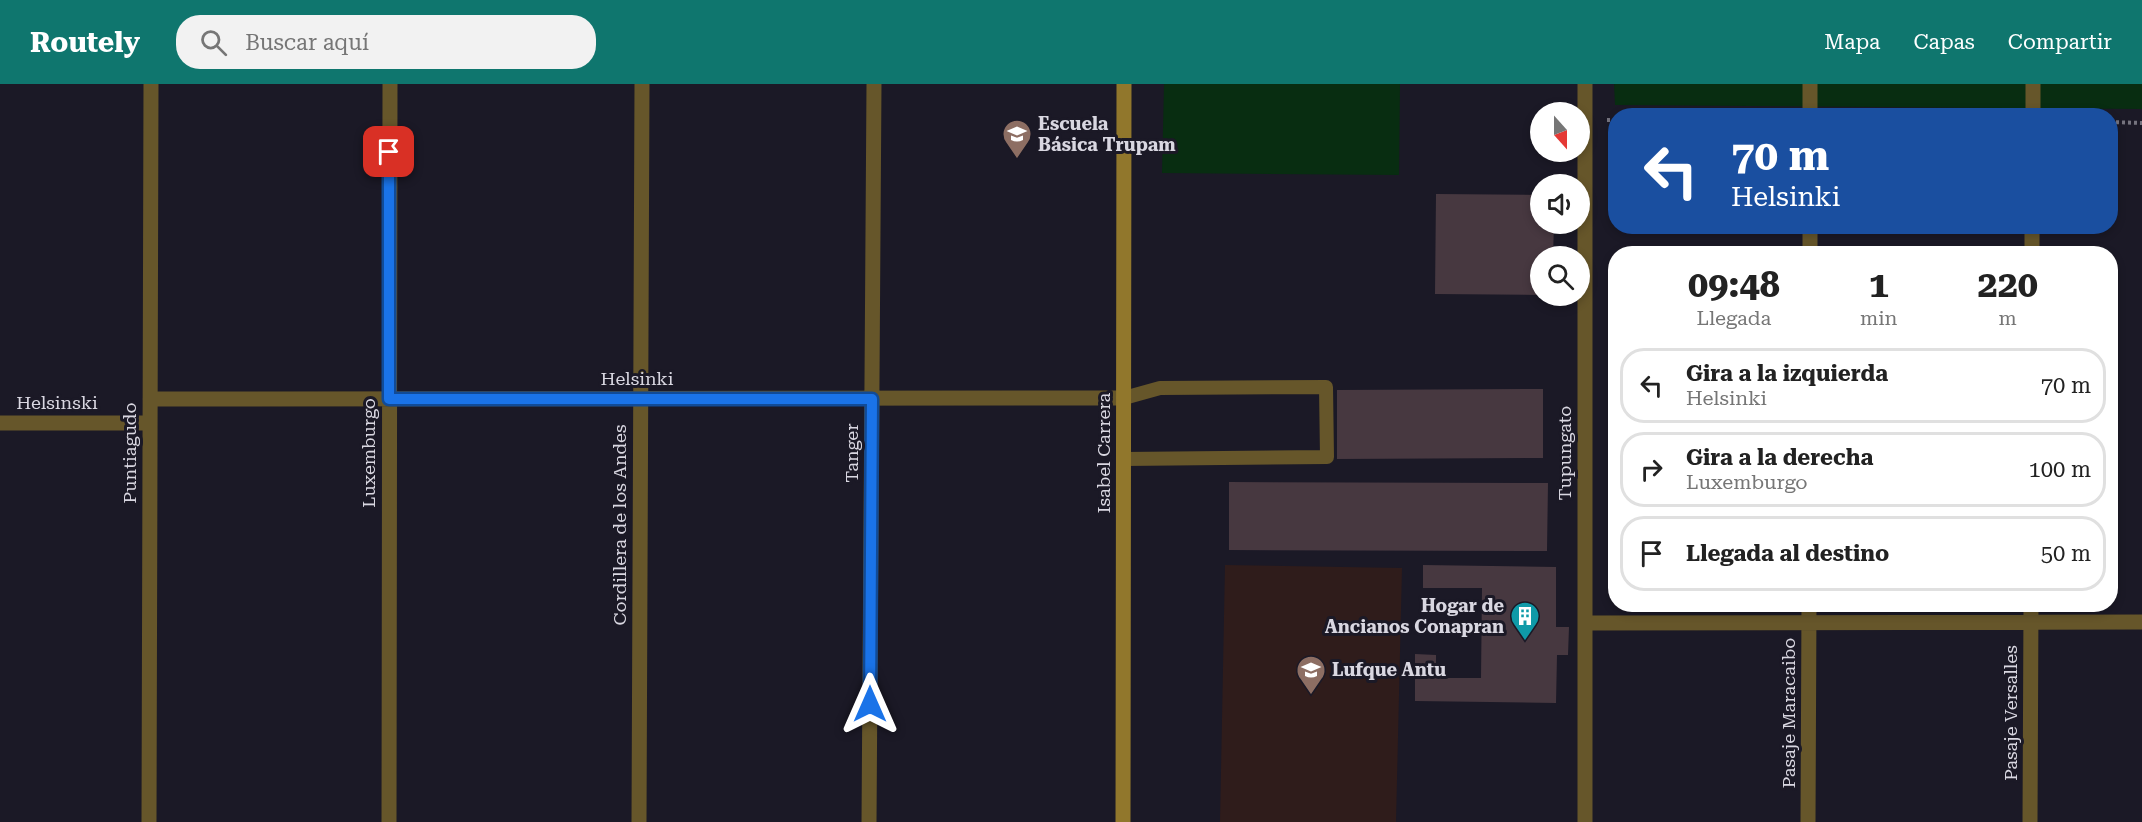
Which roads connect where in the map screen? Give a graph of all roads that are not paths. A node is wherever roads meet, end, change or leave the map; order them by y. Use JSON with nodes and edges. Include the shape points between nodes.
{"nodes":[{"id":1,"x":151,"y":84,"type":"edge"},
{"id":2,"x":390,"y":84,"type":"edge"},
{"id":3,"x":642,"y":84,"type":"edge"},
{"id":4,"x":874,"y":84,"type":"edge"},
{"id":5,"x":1124,"y":84,"type":"edge"},
{"id":6,"x":1585,"y":84,"type":"edge"},
{"id":7,"x":1810,"y":84,"type":"edge"},
{"id":8,"x":2033,"y":84,"type":"edge"},
{"id":9,"x":1810,"y":108,"type":"edge"},
{"id":10,"x":2033,"y":108,"type":"edge"},
{"id":11,"x":1124,"y":398,"type":"junction"},
{"id":12,"x":150,"y":399,"type":"junction"},
{"id":13,"x":389,"y":399,"type":"junction"},
{"id":14,"x":640,"y":399,"type":"junction"},
{"id":15,"x":872,"y":399,"type":"junction"},
{"id":16,"x":0,"y":423,"type":"edge"},
{"id":17,"x":150,"y":423,"type":"junction"},
{"id":18,"x":1124,"y":459,"type":"junction"},
{"id":19,"x":1809,"y":612,"type":"edge"},
{"id":20,"x":2031,"y":612,"type":"edge"},
{"id":21,"x":2031,"y":622,"type":"junction"},
{"id":22,"x":2142,"y":622,"type":"edge"},
{"id":23,"x":1584,"y":623,"type":"junction"},
{"id":24,"x":1809,"y":623,"type":"junction"},
{"id":25,"x":149,"y":822,"type":"edge"},
{"id":26,"x":389,"y":822,"type":"edge"},
{"id":27,"x":639,"y":822,"type":"edge"},
{"id":28,"x":869,"y":822,"type":"edge"},
{"id":29,"x":1123,"y":822,"type":"edge"},
{"id":30,"x":1585,"y":822,"type":"edge"},
{"id":31,"x":1808,"y":822,"type":"edge"},
{"id":32,"x":2030,"y":822,"type":"edge"}],
"edges":[{"from":1,"to":12,"type":"street","name":"Puntiagudo"},
{"from":2,"to":13,"type":"street","name":"Luxemburgo"},
{"from":3,"to":14,"type":"street","name":"Cordillera de los Andes"},
{"from":4,"to":15,"type":"street","name":"Tanger"},
{"from":5,"to":11,"type":"street","name":"Isabel Carrera"},
{"from":6,"to":23,"type":"street","name":"Tupungato"},
{"from":7,"to":9,"type":"street"},
{"from":8,"to":10,"type":"street"},
{"from":11,"to":15,"type":"street","name":"Helsinki"},
{"from":11,"to":18,"type":"street","name":"Isabel Carrera"},
{"from":11,"to":18,"type":"lane","via":[[1160,388],[1326,387],[1327,457]]},
{"from":12,"to":13,"type":"street","name":"Helsinki"},
{"from":12,"to":17,"type":"street","name":"Puntiagudo"},
{"from":13,"to":14,"type":"street","name":"Helsinki"},
{"from":13,"to":26,"type":"street","name":"Luxemburgo"},
{"from":14,"to":15,"type":"street","name":"Helsinki"},
{"from":14,"to":27,"type":"street","name":"Cordillera de los Andes"},
{"from":15,"to":28,"type":"street","name":"Tanger"},
{"from":16,"to":17,"type":"street","name":"Helsinski"},
{"from":17,"to":25,"type":"street","name":"Puntiagudo"},
{"from":18,"to":29,"type":"street","name":"Isabel Carrera"},
{"from":19,"to":24,"type":"street","name":"Pasaje Maracaibo"},
{"from":20,"to":21,"type":"street","name":"Pasaje Versalles"},
{"from":21,"to":22,"type":"street"},
{"from":21,"to":24,"type":"street"},
{"from":21,"to":32,"type":"street","name":"Pasaje Versalles"},
{"from":23,"to":24,"type":"street"},
{"from":23,"to":30,"type":"street","name":"Tupungato"},
{"from":24,"to":31,"type":"street","name":"Pasaje Maracaibo"}]}
